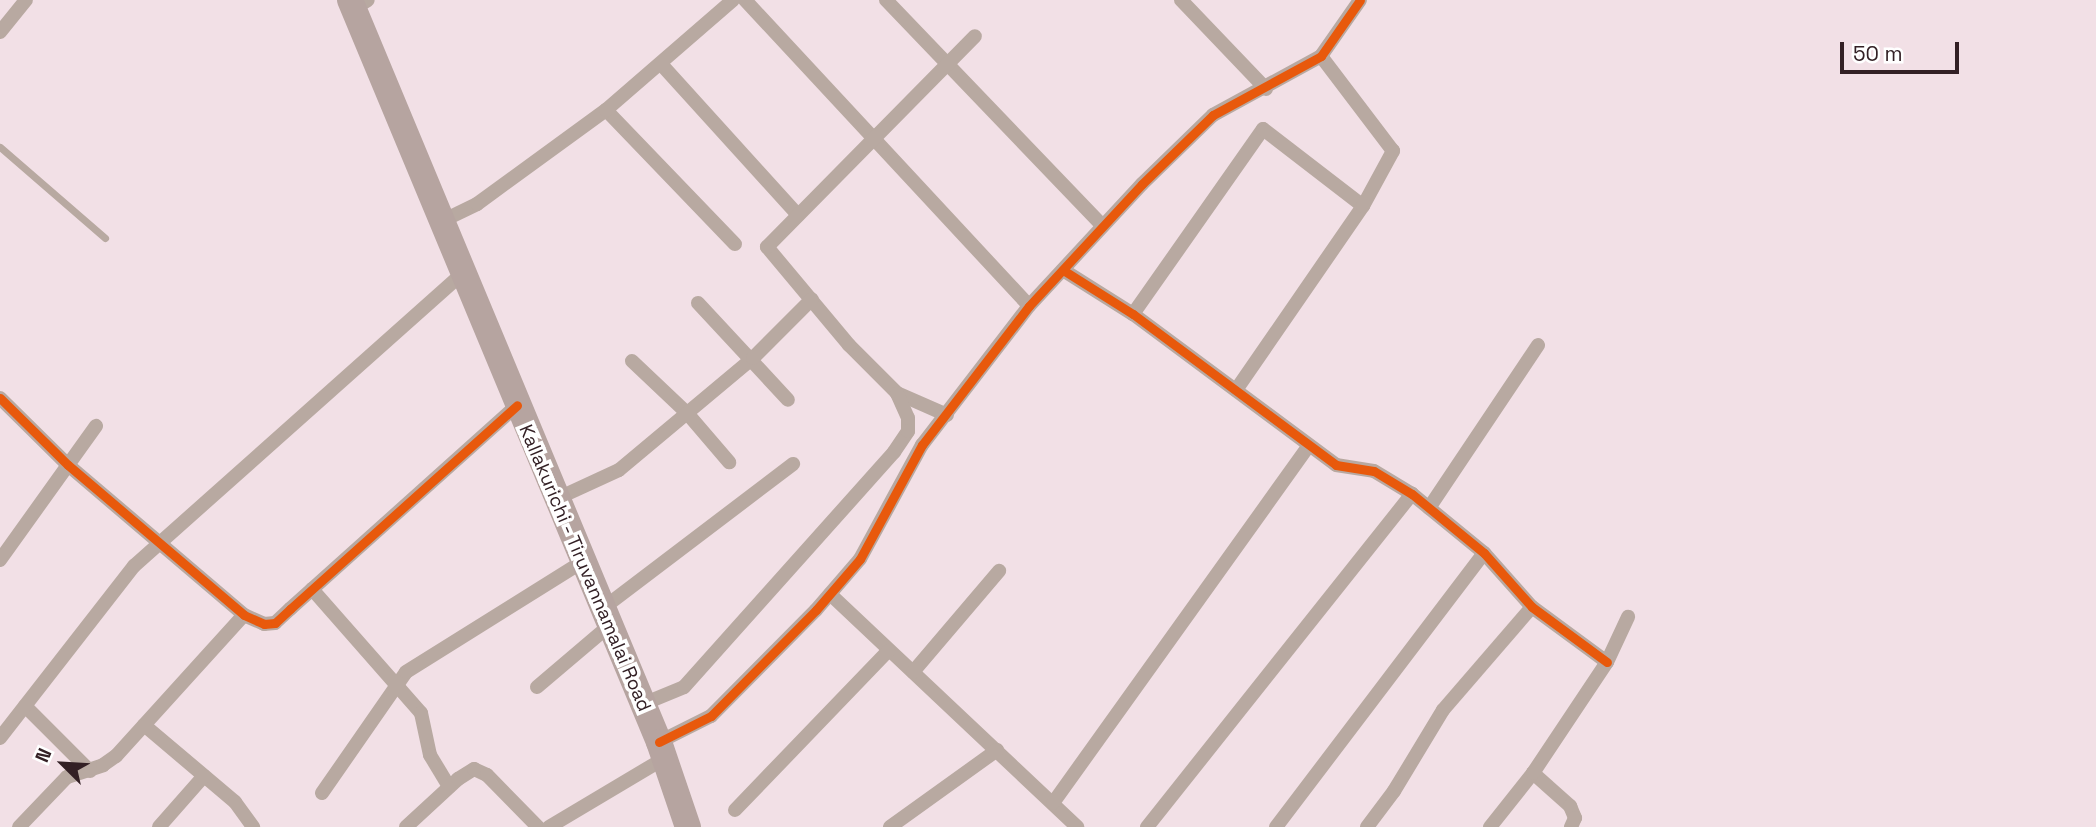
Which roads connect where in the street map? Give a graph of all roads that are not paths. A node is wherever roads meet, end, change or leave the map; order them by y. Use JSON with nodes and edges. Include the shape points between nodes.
{"nodes":[{"id":1,"x":26,"y":0,"type":"edge"},
{"id":2,"x":710,"y":0,"type":"edge"},
{"id":3,"x":746,"y":0,"type":"edge"},
{"id":4,"x":886,"y":0,"type":"edge"},
{"id":5,"x":1181,"y":0,"type":"edge"},
{"id":6,"x":1360,"y":0,"type":"edge"},
{"id":7,"x":357,"y":3,"type":"edge"},
{"id":8,"x":728,"y":5,"type":"edge"},
{"id":9,"x":0,"y":32,"type":"edge"},
{"id":10,"x":975,"y":36,"type":"dead end"},
{"id":11,"x":1321,"y":56,"type":"junction"},
{"id":12,"x":661,"y":64,"type":"junction"},
{"id":13,"x":947,"y":64,"type":"junction"},
{"id":14,"x":1266,"y":89,"type":"junction"},
{"id":15,"x":606,"y":110,"type":"junction"},
{"id":16,"x":873,"y":140,"type":"junction"},
{"id":17,"x":0,"y":147,"type":"edge"},
{"id":18,"x":1363,"y":206,"type":"junction"},
{"id":19,"x":798,"y":215,"type":"junction"},
{"id":20,"x":440,"y":222,"type":"junction"},
{"id":21,"x":1103,"y":226,"type":"junction"},
{"id":22,"x":105,"y":238,"type":"dead end"},
{"id":23,"x":735,"y":244,"type":"dead end"},
{"id":24,"x":1063,"y":270,"type":"junction"},
{"id":25,"x":462,"y":274,"type":"junction"},
{"id":26,"x":812,"y":299,"type":"junction"},
{"id":27,"x":698,"y":303,"type":"dead end"},
{"id":28,"x":1029,"y":306,"type":"junction"},
{"id":29,"x":1133,"y":314,"type":"junction"},
{"id":30,"x":1538,"y":345,"type":"dead end"},
{"id":31,"x":752,"y":358,"type":"junction"},
{"id":32,"x":632,"y":361,"type":"dead end"},
{"id":33,"x":1236,"y":390,"type":"junction"},
{"id":34,"x":897,"y":393,"type":"junction"},
{"id":35,"x":0,"y":398,"type":"edge"},
{"id":36,"x":788,"y":400,"type":"dead end"},
{"id":37,"x":517,"y":405,"type":"junction"},
{"id":38,"x":687,"y":413,"type":"junction"},
{"id":39,"x":947,"y":415,"type":"junction"},
{"id":40,"x":96,"y":426,"type":"dead end"},
{"id":41,"x":1309,"y":446,"type":"junction"},
{"id":42,"x":729,"y":461,"type":"dead end"},
{"id":43,"x":793,"y":464,"type":"dead end"},
{"id":44,"x":68,"y":465,"type":"junction"},
{"id":45,"x":1412,"y":494,"type":"junction"},
{"id":46,"x":556,"y":499,"type":"junction"},
{"id":47,"x":1429,"y":508,"type":"junction"},
{"id":48,"x":159,"y":543,"type":"junction"},
{"id":49,"x":1484,"y":553,"type":"junction"},
{"id":50,"x":0,"y":560,"type":"edge"},
{"id":51,"x":582,"y":562,"type":"junction"},
{"id":52,"x":999,"y":571,"type":"dead end"},
{"id":53,"x":312,"y":590,"type":"junction"},
{"id":54,"x":830,"y":594,"type":"junction"},
{"id":55,"x":1532,"y":607,"type":"junction"},
{"id":56,"x":244,"y":615,"type":"junction"},
{"id":57,"x":1628,"y":617,"type":"dead end"},
{"id":58,"x":605,"y":618,"type":"junction"},
{"id":59,"x":888,"y":651,"type":"junction"},
{"id":60,"x":1607,"y":662,"type":"junction"},
{"id":61,"x":913,"y":671,"type":"junction"},
{"id":62,"x":394,"y":686,"type":"junction"},
{"id":63,"x":537,"y":687,"type":"dead end"},
{"id":64,"x":643,"y":704,"type":"junction"},
{"id":65,"x":25,"y":706,"type":"junction"},
{"id":66,"x":144,"y":725,"type":"junction"},
{"id":67,"x":0,"y":738,"type":"edge"},
{"id":68,"x":661,"y":750,"type":"junction"},
{"id":69,"x":997,"y":750,"type":"junction"},
{"id":70,"x":90,"y":771,"type":"junction"},
{"id":71,"x":1532,"y":773,"type":"junction"},
{"id":72,"x":204,"y":776,"type":"junction"},
{"id":73,"x":449,"y":787,"type":"junction"},
{"id":74,"x":322,"y":793,"type":"dead end"},
{"id":75,"x":1053,"y":803,"type":"junction"},
{"id":76,"x":735,"y":810,"type":"dead end"},
{"id":77,"x":19,"y":827,"type":"edge"},
{"id":78,"x":159,"y":827,"type":"edge"},
{"id":79,"x":253,"y":827,"type":"edge"},
{"id":80,"x":405,"y":827,"type":"edge"},
{"id":81,"x":538,"y":827,"type":"edge"},
{"id":82,"x":549,"y":827,"type":"edge"},
{"id":83,"x":688,"y":827,"type":"edge"},
{"id":84,"x":890,"y":827,"type":"edge"},
{"id":85,"x":1077,"y":827,"type":"edge"},
{"id":86,"x":1147,"y":827,"type":"edge"},
{"id":87,"x":1276,"y":827,"type":"edge"},
{"id":88,"x":1367,"y":827,"type":"edge"},
{"id":89,"x":1490,"y":827,"type":"edge"},
{"id":90,"x":1571,"y":827,"type":"edge"}],
"edges":[{"from":1,"to":9,"type":"street"},
{"from":2,"to":8,"type":"street"},
{"from":3,"to":16,"type":"street"},
{"from":4,"to":13,"type":"street"},
{"from":5,"to":14,"type":"street"},
{"from":6,"to":11,"type":"street"},
{"from":7,"to":20,"type":"highway","name":"Kallakurichi - Tiruvannamalai Road"},
{"from":8,"to":12,"type":"street"},
{"from":10,"to":13,"type":"street"},
{"from":11,"to":14,"type":"street"},
{"from":11,"to":18,"type":"street","via":[[1393,151]]},
{"from":12,"to":15,"type":"street"},
{"from":12,"to":19,"type":"street"},
{"from":13,"to":16,"type":"street"},
{"from":13,"to":21,"type":"street"},
{"from":14,"to":21,"type":"street","via":[[1213,115]]},
{"from":15,"to":20,"type":"street","via":[[477,204]]},
{"from":15,"to":23,"type":"street"},
{"from":16,"to":19,"type":"street"},
{"from":16,"to":28,"type":"street"},
{"from":17,"to":22,"type":"lane"},
{"from":18,"to":29,"type":"street","via":[[1263,129]]},
{"from":18,"to":33,"type":"street"},
{"from":19,"to":26,"type":"street","via":[[767,247]]},
{"from":20,"to":25,"type":"highway","name":"Kallakurichi - Tiruvannamalai Road"},
{"from":21,"to":24,"type":"street"},
{"from":24,"to":28,"type":"street"},
{"from":24,"to":29,"type":"street"},
{"from":25,"to":37,"type":"highway","name":"Kallakurichi - Tiruvannamalai Road"},
{"from":25,"to":48,"type":"street"},
{"from":26,"to":31,"type":"street"},
{"from":26,"to":34,"type":"street"},
{"from":27,"to":31,"type":"street"},
{"from":28,"to":39,"type":"street"},
{"from":29,"to":33,"type":"street"},
{"from":30,"to":47,"type":"street"},
{"from":31,"to":36,"type":"street"},
{"from":31,"to":38,"type":"street"},
{"from":32,"to":38,"type":"street"},
{"from":33,"to":41,"type":"street"},
{"from":34,"to":39,"type":"street"},
{"from":34,"to":64,"type":"street","via":[[908,418],[908,431],[894,452],[684,687]]},
{"from":35,"to":44,"type":"street"},
{"from":37,"to":46,"type":"highway","name":"Kallakurichi - Tiruvannamalai Road"},
{"from":37,"to":53,"type":"street"},
{"from":38,"to":42,"type":"street"},
{"from":38,"to":46,"type":"street","via":[[619,470]]},
{"from":39,"to":54,"type":"street","via":[[922,445],[860,559]]},
{"from":40,"to":44,"type":"street"},
{"from":41,"to":45,"type":"street","via":[[1336,465],[1374,471]]},
{"from":41,"to":75,"type":"street"},
{"from":43,"to":58,"type":"street"},
{"from":44,"to":48,"type":"street"},
{"from":44,"to":50,"type":"street"},
{"from":45,"to":47,"type":"street"},
{"from":45,"to":86,"type":"street"},
{"from":46,"to":51,"type":"highway","name":"Kallakurichi - Tiruvannamalai Road"},
{"from":47,"to":49,"type":"street"},
{"from":48,"to":56,"type":"street"},
{"from":48,"to":65,"type":"street","via":[[134,566]]},
{"from":49,"to":55,"type":"street"},
{"from":49,"to":87,"type":"street"},
{"from":51,"to":58,"type":"highway","name":"Kallakurichi - Tiruvannamalai Road"},
{"from":51,"to":62,"type":"street","via":[[422,660]]},
{"from":52,"to":61,"type":"street"},
{"from":53,"to":56,"type":"street","via":[[275,622],[264,624]]},
{"from":53,"to":62,"type":"street"},
{"from":54,"to":59,"type":"street"},
{"from":54,"to":68,"type":"street","via":[[711,716]]},
{"from":55,"to":60,"type":"street"},
{"from":55,"to":88,"type":"street","via":[[1443,710]]},
{"from":56,"to":66,"type":"street"},
{"from":57,"to":60,"type":"street"},
{"from":58,"to":63,"type":"street"},
{"from":58,"to":64,"type":"highway","name":"Kallakurichi - Tiruvannamalai Road"},
{"from":59,"to":61,"type":"street"},
{"from":59,"to":76,"type":"street"},
{"from":60,"to":71,"type":"street"},
{"from":61,"to":69,"type":"street"},
{"from":62,"to":73,"type":"street","via":[[421,713],[430,755]]},
{"from":62,"to":74,"type":"street"},
{"from":64,"to":68,"type":"highway","name":"Kallakurichi - Tiruvannamalai Road"},
{"from":65,"to":67,"type":"street"},
{"from":65,"to":70,"type":"street"},
{"from":66,"to":70,"type":"street","via":[[116,756]]},
{"from":66,"to":72,"type":"street"},
{"from":68,"to":82,"type":"street"},
{"from":68,"to":83,"type":"highway","name":"Kallakurichi - Tiruvannamalai Road"},
{"from":69,"to":75,"type":"street"},
{"from":69,"to":84,"type":"street"},
{"from":70,"to":77,"type":"street","via":[[61,782]]},
{"from":71,"to":89,"type":"street"},
{"from":71,"to":90,"type":"street","via":[[1570,806],[1575,818]]},
{"from":72,"to":78,"type":"street"},
{"from":72,"to":79,"type":"street","via":[[242,809]]},
{"from":73,"to":80,"type":"street"},
{"from":73,"to":81,"type":"street","via":[[467,772],[480,770]]},
{"from":75,"to":85,"type":"street"}]}
